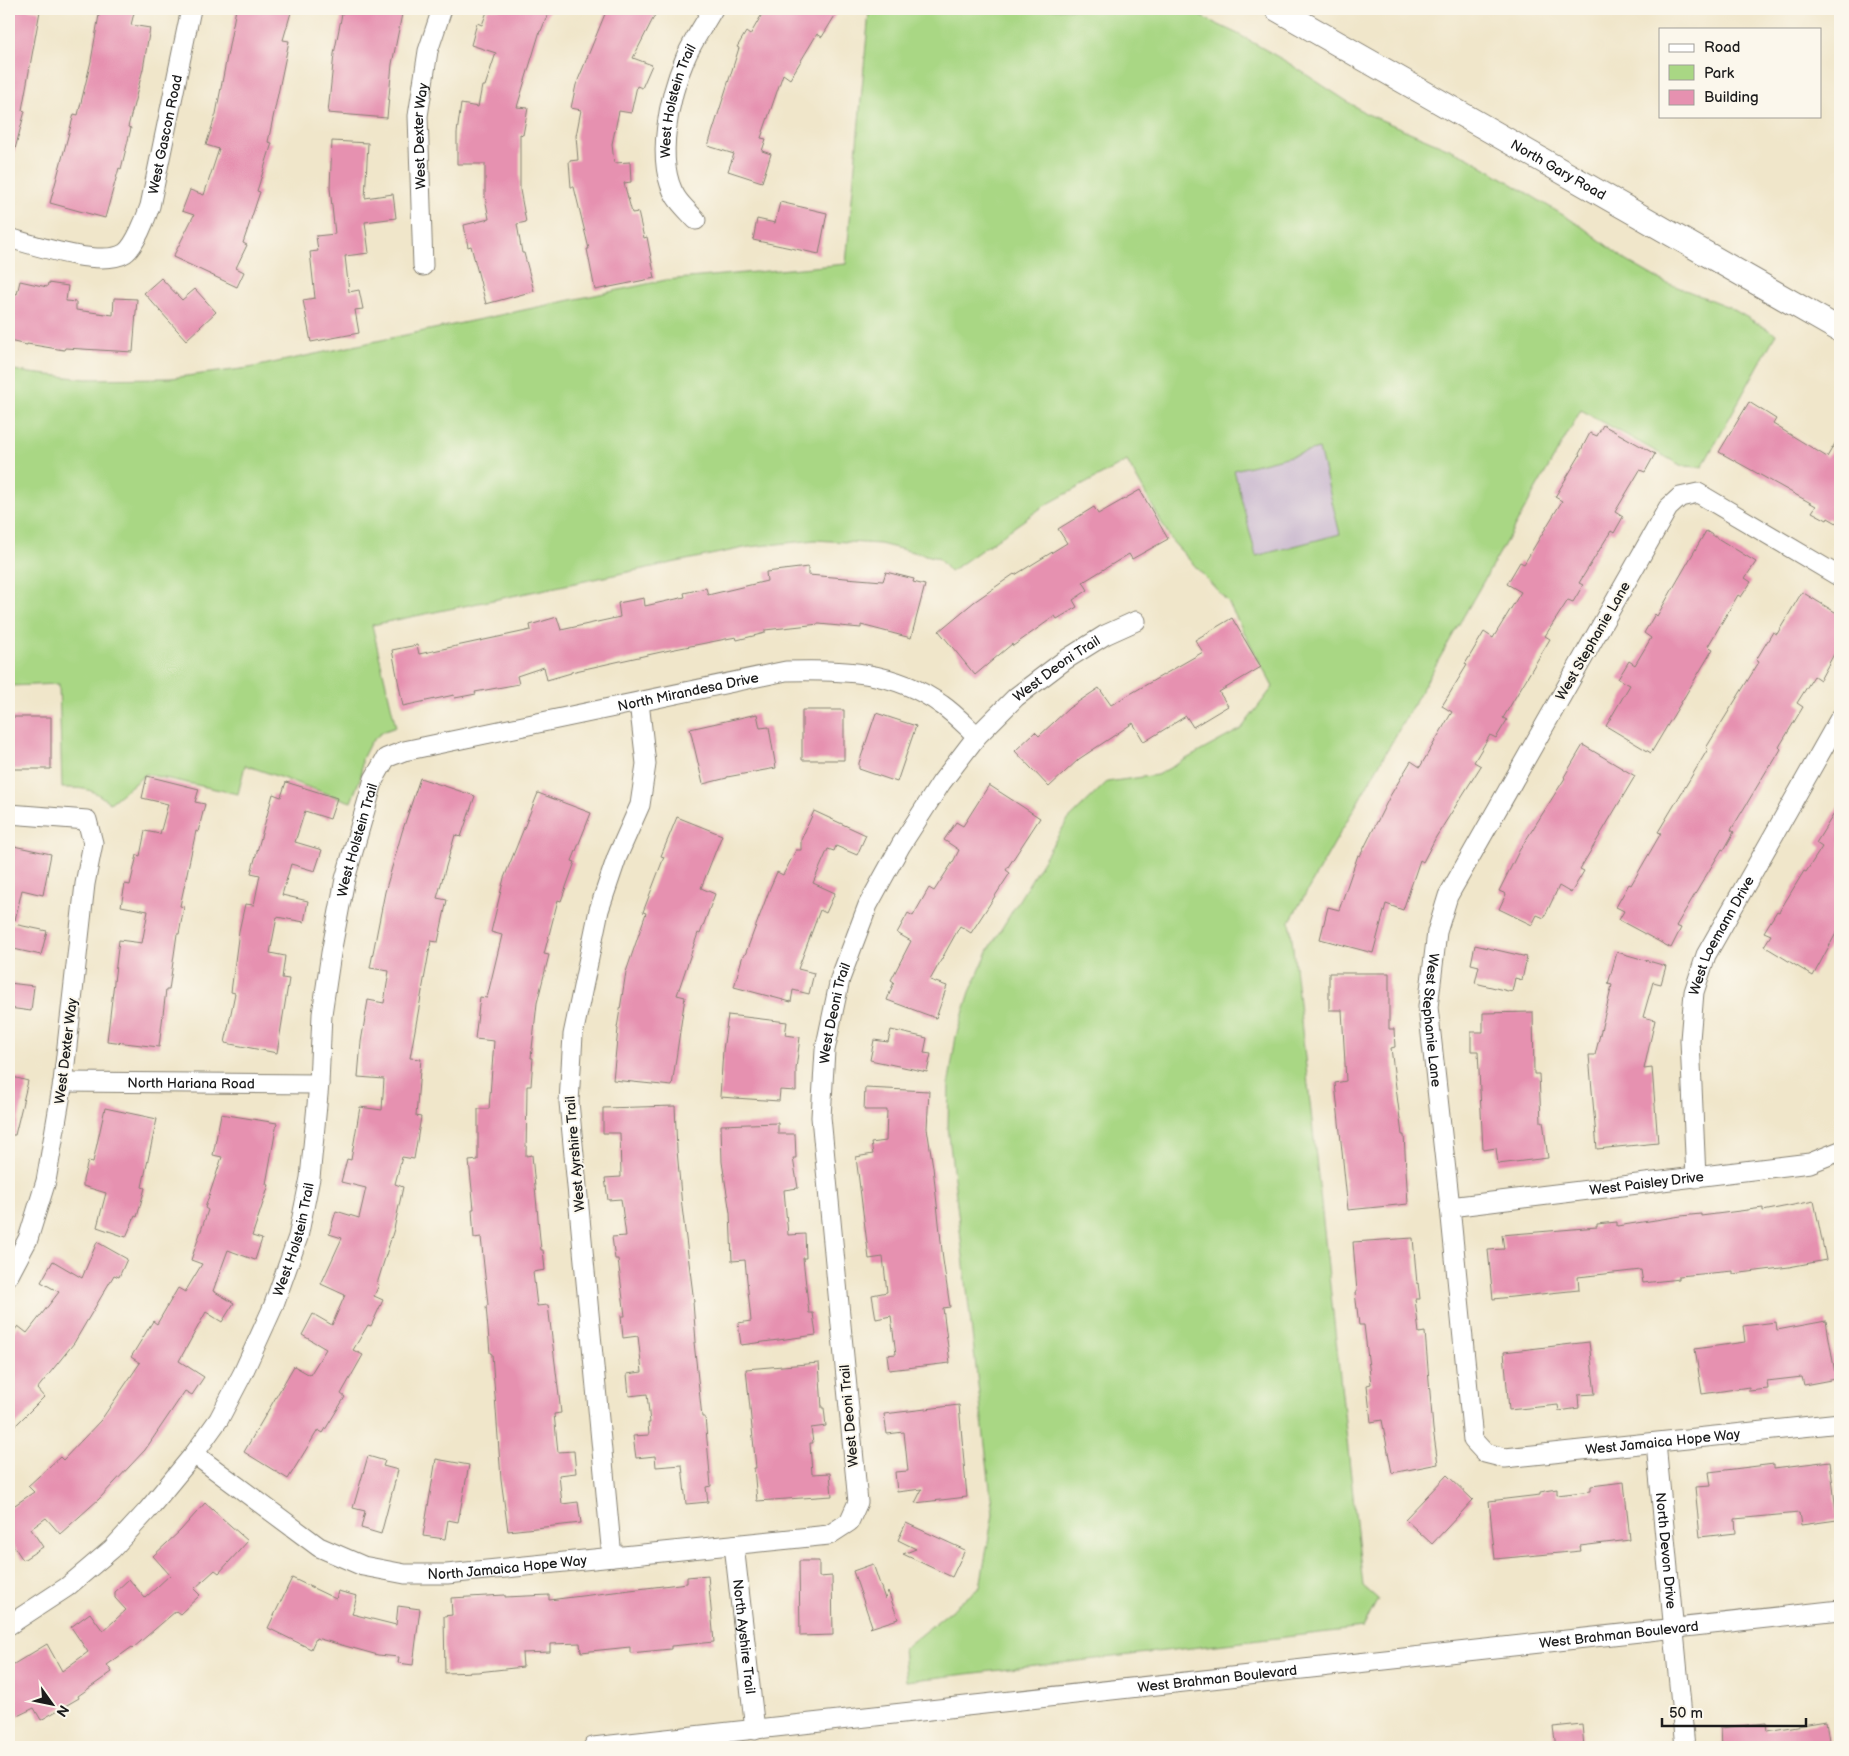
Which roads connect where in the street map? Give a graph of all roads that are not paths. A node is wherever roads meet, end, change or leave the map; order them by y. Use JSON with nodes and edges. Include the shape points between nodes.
{"nodes":[{"id":1,"x":191,"y":9,"type":"edge"},
{"id":2,"x":442,"y":9,"type":"edge"},
{"id":3,"x":713,"y":9,"type":"edge"},
{"id":4,"x":1277,"y":9,"type":"edge"},
{"id":5,"x":696,"y":220,"type":"dead end"},
{"id":6,"x":9,"y":238,"type":"edge"},
{"id":7,"x":423,"y":266,"type":"dead end"},
{"id":8,"x":1840,"y":330,"type":"edge"},
{"id":9,"x":1840,"y":577,"type":"edge"},
{"id":10,"x":1136,"y":621,"type":"dead end"},
{"id":11,"x":639,"y":702,"type":"junction"},
{"id":12,"x":1840,"y":718,"type":"edge"},
{"id":13,"x":977,"y":736,"type":"junction"},
{"id":14,"x":386,"y":758,"type":"joint"},
{"id":15,"x":9,"y":814,"type":"edge"},
{"id":16,"x":63,"y":1082,"type":"junction"},
{"id":17,"x":319,"y":1084,"type":"junction"},
{"id":18,"x":1840,"y":1151,"type":"edge"},
{"id":19,"x":1696,"y":1178,"type":"junction"},
{"id":20,"x":1450,"y":1207,"type":"junction"},
{"id":21,"x":9,"y":1275,"type":"edge"},
{"id":22,"x":1840,"y":1422,"type":"edge"},
{"id":23,"x":1656,"y":1443,"type":"junction"},
{"id":24,"x":1485,"y":1453,"type":"joint"},
{"id":25,"x":194,"y":1454,"type":"junction"},
{"id":26,"x":849,"y":1522,"type":"joint"},
{"id":27,"x":734,"y":1545,"type":"junction"},
{"id":28,"x":612,"y":1557,"type":"junction"},
{"id":29,"x":1840,"y":1610,"type":"edge"},
{"id":30,"x":9,"y":1625,"type":"edge"},
{"id":31,"x":1673,"y":1630,"type":"junction"},
{"id":32,"x":755,"y":1730,"type":"junction"},
{"id":33,"x":593,"y":1747,"type":"edge"},
{"id":34,"x":1685,"y":1747,"type":"edge"}],
"edges":[{"from":1,"to":6,"type":"street","name":"West Gascon Road","via":[[150,206],[141,231],[125,253],[102,259],[58,252]]},
{"from":2,"to":7,"type":"street","name":"West Dexter Way","via":[[428,51],[418,116]]},
{"from":3,"to":5,"type":"street","name":"West Holstein Trail","via":[[685,59],[671,102],[665,142],[668,175],[675,197]]},
{"from":4,"to":8,"type":"main road","name":"North Gary Road"},
{"from":9,"to":20,"type":"street","name":"West Stephanie Lane","via":[[1698,494],[1680,497],[1668,508],[1448,896],[1437,932],[1428,1007]]},
{"from":10,"to":13,"type":"street","name":"West Deoni Trail","via":[[1105,635],[1065,660],[1016,697]]},
{"from":11,"to":13,"type":"street","name":"North Mirandesa Drive","via":[[786,671],[833,670],[877,675],[914,689],[942,705]]},
{"from":11,"to":14,"type":"street","name":"North Mirandesa Drive","via":[[404,751]]},
{"from":11,"to":28,"type":"street","name":"West Ayrshire Trail","via":[[646,764],[640,805],[599,910],[573,1035],[569,1102]]},
{"from":12,"to":19,"type":"street","name":"West Loemann Drive","via":[[1706,955],[1694,992],[1690,1040]]},
{"from":13,"to":26,"type":"street","name":"West Deoni Trail","via":[[911,829],[868,905],[840,979],[825,1050],[821,1117],[858,1502]]},
{"from":14,"to":17,"type":"street","name":"West Holstein Trail","via":[[374,779],[345,879],[322,1014]]},
{"from":15,"to":16,"type":"street","name":"West Dexter Way","via":[[87,820],[93,843],[85,884]]},
{"from":16,"to":17,"type":"street","name":"North Hariana Road"},
{"from":16,"to":21,"type":"street","name":"West Dexter Way","via":[[46,1181],[28,1239]]},
{"from":17,"to":25,"type":"street","name":"West Holstein Trail","via":[[310,1178],[298,1237],[273,1307],[243,1373],[219,1419]]},
{"from":18,"to":19,"type":"street","name":"West Paisley Drive","via":[[1810,1163]]},
{"from":19,"to":20,"type":"street","name":"West Paisley Drive"},
{"from":20,"to":24,"type":"street","name":"West Stephanie Lane","via":[[1473,1440]]},
{"from":22,"to":23,"type":"street","name":"West Jamaica Hope Way"},
{"from":23,"to":24,"type":"street","name":"West Jamaica Hope Way","via":[[1506,1458]]},
{"from":23,"to":31,"type":"street","name":"North Devon Drive"},
{"from":25,"to":28,"type":"street","name":"North Jamaica Hope Way","via":[[319,1547],[363,1566],[405,1574],[447,1574]]},
{"from":25,"to":30,"type":"street","name":"West Holstein Trail","via":[[112,1549],[67,1587]]},
{"from":26,"to":27,"type":"street","name":"North Jamaica Hope Way","via":[[829,1535]]},
{"from":27,"to":28,"type":"street","name":"North Jamaica Hope Way"},
{"from":27,"to":32,"type":"street","name":"North Ayshire Trail"},
{"from":29,"to":31,"type":"street","name":"West Brahman Boulevard"},
{"from":31,"to":32,"type":"street","name":"West Brahman Boulevard"},
{"from":31,"to":34,"type":"street","name":"North Devon Drive"},
{"from":32,"to":33,"type":"street","name":"West Brahman Boulevard"}]}
